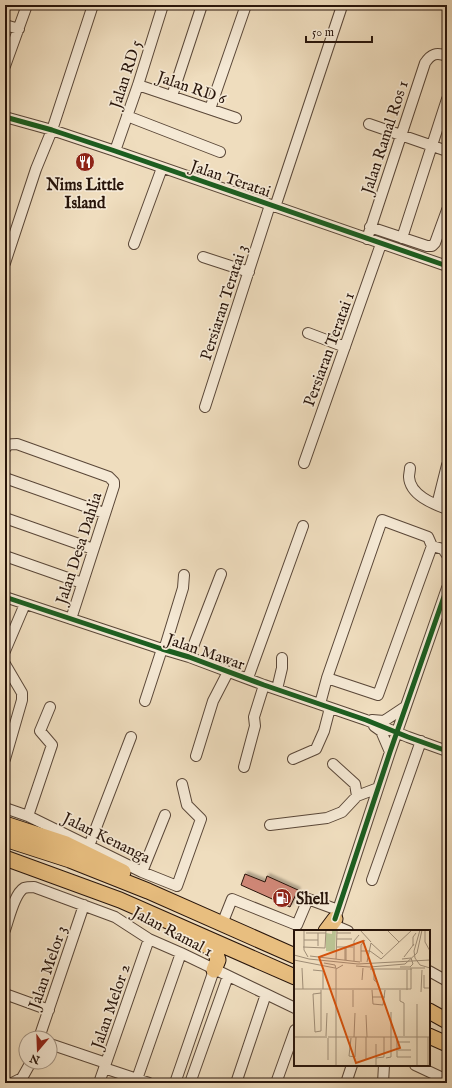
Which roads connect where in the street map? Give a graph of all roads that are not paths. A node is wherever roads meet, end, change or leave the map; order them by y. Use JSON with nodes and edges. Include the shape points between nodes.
{"nodes":[{"id":1,"x":27,"y":5,"type":"edge"},
{"id":2,"x":93,"y":5,"type":"edge"},
{"id":3,"x":163,"y":5,"type":"edge"},
{"id":4,"x":202,"y":5,"type":"edge"},
{"id":5,"x":246,"y":5,"type":"edge"},
{"id":6,"x":341,"y":9,"type":"dead end"},
{"id":7,"x":5,"y":24,"type":"edge"},
{"id":8,"x":19,"y":29,"type":"junction"},
{"id":9,"x":444,"y":55,"type":"edge"},
{"id":10,"x":5,"y":66,"type":"edge"},
{"id":11,"x":138,"y":85,"type":"junction"},
{"id":12,"x":172,"y":96,"type":"junction"},
{"id":13,"x":447,"y":99,"type":"edge"},
{"id":14,"x":210,"y":109,"type":"junction"},
{"id":15,"x":127,"y":116,"type":"junction"},
{"id":16,"x":5,"y":117,"type":"edge"},
{"id":17,"x":236,"y":118,"type":"dead end"},
{"id":18,"x":369,"y":124,"type":"dead end"},
{"id":19,"x":52,"y":130,"type":"junction"},
{"id":20,"x":401,"y":135,"type":"junction"},
{"id":21,"x":431,"y":145,"type":"junction"},
{"id":22,"x":115,"y":151,"type":"junction"},
{"id":23,"x":447,"y":151,"type":"edge"},
{"id":24,"x":220,"y":152,"type":"dead end"},
{"id":25,"x":162,"y":168,"type":"junction"},
{"id":26,"x":273,"y":206,"type":"junction"},
{"id":27,"x":447,"y":210,"type":"edge"},
{"id":28,"x":370,"y":227,"type":"junction"},
{"id":29,"x":402,"y":238,"type":"junction"},
{"id":30,"x":367,"y":239,"type":"junction"},
{"id":31,"x":134,"y":244,"type":"dead end"},
{"id":32,"x":381,"y":244,"type":"junction"},
{"id":33,"x":203,"y":257,"type":"dead end"},
{"id":34,"x":5,"y":263,"type":"edge"},
{"id":35,"x":447,"y":266,"type":"edge"},
{"id":36,"x":249,"y":272,"type":"junction"},
{"id":37,"x":308,"y":333,"type":"dead end"},
{"id":38,"x":345,"y":347,"type":"junction"},
{"id":39,"x":205,"y":407,"type":"dead end"},
{"id":40,"x":5,"y":449,"type":"edge"},
{"id":41,"x":304,"y":463,"type":"dead end"},
{"id":42,"x":447,"y":465,"type":"edge"},
{"id":43,"x":410,"y":468,"type":"dead end"},
{"id":44,"x":5,"y":478,"type":"edge"},
{"id":45,"x":437,"y":505,"type":"junction"},
{"id":46,"x":447,"y":509,"type":"edge"},
{"id":47,"x":104,"y":513,"type":"junction"},
{"id":48,"x":5,"y":518,"type":"edge"},
{"id":49,"x":303,"y":526,"type":"dead end"},
{"id":50,"x":432,"y":546,"type":"junction"},
{"id":51,"x":93,"y":549,"type":"junction"},
{"id":52,"x":446,"y":550,"type":"edge"},
{"id":53,"x":5,"y":556,"type":"edge"},
{"id":54,"x":221,"y":574,"type":"dead end"},
{"id":55,"x":184,"y":575,"type":"dead end"},
{"id":56,"x":82,"y":583,"type":"junction"},
{"id":57,"x":447,"y":588,"type":"edge"},
{"id":58,"x":5,"y":597,"type":"edge"},
{"id":59,"x":25,"y":604,"type":"junction"},
{"id":60,"x":71,"y":619,"type":"junction"},
{"id":61,"x":163,"y":650,"type":"junction"},
{"id":62,"x":5,"y":651,"type":"edge"},
{"id":63,"x":189,"y":657,"type":"junction"},
{"id":64,"x":282,"y":658,"type":"dead end"},
{"id":65,"x":5,"y":664,"type":"edge"},
{"id":66,"x":228,"y":672,"type":"junction"},
{"id":67,"x":248,"y":678,"type":"junction"},
{"id":68,"x":327,"y":678,"type":"junction"},
{"id":69,"x":264,"y":685,"type":"junction"},
{"id":70,"x":277,"y":689,"type":"junction"},
{"id":71,"x":146,"y":701,"type":"dead end"},
{"id":72,"x":320,"y":704,"type":"junction"},
{"id":73,"x":50,"y":707,"type":"dead end"},
{"id":74,"x":406,"y":707,"type":"junction"},
{"id":75,"x":330,"y":708,"type":"junction"},
{"id":76,"x":366,"y":720,"type":"junction"},
{"id":77,"x":397,"y":732,"type":"junction"},
{"id":78,"x":131,"y":737,"type":"dead end"},
{"id":79,"x":421,"y":741,"type":"junction"},
{"id":80,"x":447,"y":751,"type":"edge"},
{"id":81,"x":390,"y":752,"type":"junction"},
{"id":82,"x":196,"y":756,"type":"dead end"},
{"id":83,"x":5,"y":759,"type":"edge"},
{"id":84,"x":293,"y":759,"type":"dead end"},
{"id":85,"x":332,"y":764,"type":"dead end"},
{"id":86,"x":244,"y":767,"type":"dead end"},
{"id":87,"x":182,"y":784,"type":"dead end"},
{"id":88,"x":378,"y":788,"type":"junction"},
{"id":89,"x":357,"y":796,"type":"junction"},
{"id":90,"x":5,"y":808,"type":"edge"},
{"id":91,"x":165,"y":815,"type":"dead end"},
{"id":92,"x":5,"y":820,"type":"edge"},
{"id":93,"x":24,"y":822,"type":"junction"},
{"id":94,"x":5,"y":824,"type":"edge"},
{"id":95,"x":270,"y":825,"type":"dead end"},
{"id":96,"x":5,"y":839,"type":"edge"},
{"id":97,"x":89,"y":846,"type":"junction"},
{"id":98,"x":5,"y":858,"type":"edge"},
{"id":99,"x":142,"y":872,"type":"junction"},
{"id":100,"x":372,"y":880,"type":"dead end"},
{"id":101,"x":177,"y":886,"type":"junction"},
{"id":102,"x":148,"y":891,"type":"junction"},
{"id":103,"x":120,"y":900,"type":"junction"},
{"id":104,"x":84,"y":905,"type":"junction"},
{"id":105,"x":182,"y":906,"type":"junction"},
{"id":106,"x":333,"y":923,"type":"edge"},
{"id":107,"x":222,"y":924,"type":"junction"},
{"id":108,"x":5,"y":930,"type":"edge"},
{"id":109,"x":346,"y":930,"type":"edge"},
{"id":110,"x":149,"y":939,"type":"junction"},
{"id":111,"x":260,"y":940,"type":"junction"},
{"id":112,"x":294,"y":944,"type":"edge"},
{"id":113,"x":181,"y":953,"type":"junction"},
{"id":114,"x":294,"y":956,"type":"edge"},
{"id":115,"x":430,"y":972,"type":"edge"},
{"id":116,"x":220,"y":973,"type":"junction"},
{"id":117,"x":294,"y":978,"type":"edge"},
{"id":118,"x":294,"y":978,"type":"edge"},
{"id":119,"x":447,"y":981,"type":"edge"},
{"id":120,"x":5,"y":994,"type":"edge"},
{"id":121,"x":266,"y":994,"type":"junction"},
{"id":122,"x":294,"y":1008,"type":"edge"},
{"id":123,"x":49,"y":1010,"type":"junction"},
{"id":124,"x":430,"y":1012,"type":"edge"},
{"id":125,"x":430,"y":1017,"type":"edge"},
{"id":126,"x":447,"y":1021,"type":"edge"},
{"id":127,"x":447,"y":1025,"type":"edge"},
{"id":128,"x":42,"y":1030,"type":"edge"},
{"id":129,"x":294,"y":1033,"type":"edge"},
{"id":130,"x":430,"y":1037,"type":"edge"},
{"id":131,"x":430,"y":1038,"type":"edge"},
{"id":132,"x":447,"y":1044,"type":"edge"},
{"id":133,"x":58,"y":1047,"type":"edge"},
{"id":134,"x":447,"y":1049,"type":"edge"},
{"id":135,"x":105,"y":1065,"type":"junction"},
{"id":136,"x":352,"y":1066,"type":"edge"},
{"id":137,"x":384,"y":1066,"type":"edge"},
{"id":138,"x":417,"y":1066,"type":"edge"},
{"id":139,"x":26,"y":1070,"type":"edge"},
{"id":140,"x":136,"y":1079,"type":"junction"},
{"id":141,"x":447,"y":1080,"type":"edge"},
{"id":142,"x":12,"y":1083,"type":"edge"},
{"id":143,"x":99,"y":1083,"type":"edge"},
{"id":144,"x":149,"y":1083,"type":"edge"},
{"id":145,"x":175,"y":1083,"type":"edge"},
{"id":146,"x":190,"y":1083,"type":"edge"},
{"id":147,"x":236,"y":1083,"type":"edge"},
{"id":148,"x":276,"y":1083,"type":"edge"},
{"id":149,"x":346,"y":1083,"type":"edge"},
{"id":150,"x":383,"y":1083,"type":"edge"}],
"edges":[{"from":1,"to":8,"type":"street"},
{"from":2,"to":19,"type":"street"},
{"from":3,"to":11,"type":"street","name":"Jalan RD 5"},
{"from":4,"to":12,"type":"street"},
{"from":5,"to":14,"type":"street"},
{"from":6,"to":26,"type":"street","name":"Persiaran Teratai 3"},
{"from":7,"to":8,"type":"street"},
{"from":8,"to":10,"type":"street"},
{"from":9,"to":20,"type":"street","name":"Jalan Ramal Ros 1","via":[[435,54],[425,63]]},
{"from":11,"to":12,"type":"street","name":"Jalan RD 6"},
{"from":11,"to":15,"type":"street","name":"Jalan RD 5"},
{"from":12,"to":14,"type":"street","name":"Jalan RD 6"},
{"from":13,"to":21,"type":"street"},
{"from":14,"to":17,"type":"street","name":"Jalan RD 6"},
{"from":15,"to":22,"type":"street","name":"Jalan RD 5"},
{"from":15,"to":24,"type":"street"},
{"from":16,"to":19,"type":"street","name":"Jalan Teratai"},
{"from":18,"to":20,"type":"street"},
{"from":19,"to":22,"type":"street","name":"Jalan Teratai"},
{"from":19,"to":34,"type":"street"},
{"from":20,"to":21,"type":"street"},
{"from":20,"to":28,"type":"street","name":"Jalan Ramal Ros 1"},
{"from":21,"to":23,"type":"street"},
{"from":21,"to":29,"type":"street"},
{"from":22,"to":25,"type":"street","name":"Jalan Teratai"},
{"from":25,"to":26,"type":"street","name":"Jalan Teratai"},
{"from":25,"to":31,"type":"street"},
{"from":26,"to":30,"type":"street","name":"Jalan Teratai"},
{"from":26,"to":36,"type":"street","name":"Persiaran Teratai 3"},
{"from":27,"to":29,"type":"street","via":[[432,246]]},
{"from":28,"to":29,"type":"street"},
{"from":28,"to":30,"type":"street","name":"Jalan Ramal Ros 1"},
{"from":30,"to":32,"type":"street","name":"Jalan Teratai"},
{"from":32,"to":35,"type":"street","name":"Jalan Teratai"},
{"from":32,"to":38,"type":"street","name":"Persiaran Teratai 1"},
{"from":33,"to":36,"type":"street"},
{"from":36,"to":39,"type":"street","name":"Persiaran Teratai 3"},
{"from":37,"to":38,"type":"street"},
{"from":38,"to":41,"type":"street","name":"Persiaran Teratai 1"},
{"from":40,"to":47,"type":"street","name":"Jalan Desa Dahlia","via":[[17,444],[109,477],[114,486]]},
{"from":42,"to":45,"type":"street"},
{"from":43,"to":45,"type":"street","via":[[411,486],[417,493]]},
{"from":44,"to":47,"type":"street"},
{"from":45,"to":46,"type":"street"},
{"from":47,"to":51,"type":"street","name":"Jalan Desa Dahlia"},
{"from":48,"to":51,"type":"street"},
{"from":49,"to":67,"type":"street"},
{"from":50,"to":52,"type":"street"},
{"from":50,"to":68,"type":"street","via":[[378,695]]},
{"from":50,"to":68,"type":"street","via":[[428,537],[382,520]]},
{"from":51,"to":56,"type":"street","name":"Jalan Desa Dahlia"},
{"from":53,"to":56,"type":"street"},
{"from":54,"to":63,"type":"street"},
{"from":55,"to":61,"type":"street","via":[[183,588]]},
{"from":56,"to":60,"type":"street","name":"Jalan Desa Dahlia"},
{"from":57,"to":74,"type":"street"},
{"from":58,"to":59,"type":"street","name":"Jalan Mawar"},
{"from":59,"to":60,"type":"street","name":"Jalan Mawar"},
{"from":59,"to":62,"type":"street"},
{"from":60,"to":61,"type":"street","name":"Jalan Mawar"},
{"from":61,"to":63,"type":"street","name":"Jalan Mawar"},
{"from":61,"to":71,"type":"street"},
{"from":63,"to":66,"type":"street","name":"Jalan Mawar"},
{"from":64,"to":70,"type":"street"},
{"from":65,"to":83,"type":"street","via":[[22,693],[22,700]]},
{"from":66,"to":67,"type":"street","name":"Jalan Mawar"},
{"from":66,"to":82,"type":"street","via":[[213,700]]},
{"from":67,"to":69,"type":"street","name":"Jalan Mawar"},
{"from":68,"to":72,"type":"street"},
{"from":69,"to":70,"type":"street","name":"Jalan Mawar"},
{"from":69,"to":86,"type":"street","via":[[254,717],[255,726]]},
{"from":70,"to":72,"type":"street","name":"Jalan Mawar"},
{"from":72,"to":75,"type":"street","name":"Jalan Mawar"},
{"from":73,"to":93,"type":"street","via":[[40,731],[52,746]]},
{"from":74,"to":76,"type":"street","via":[[384,721]]},
{"from":74,"to":77,"type":"street"},
{"from":75,"to":76,"type":"street","name":"Jalan Mawar"},
{"from":75,"to":84,"type":"street","via":[[316,749]]},
{"from":76,"to":77,"type":"street","name":"Jalan Mawar"},
{"from":76,"to":81,"type":"street","via":[[381,731]]},
{"from":77,"to":79,"type":"street","name":"Jalan Mawar"},
{"from":77,"to":81,"type":"street"},
{"from":78,"to":97,"type":"street"},
{"from":79,"to":80,"type":"street","name":"Jalan Mawar"},
{"from":79,"to":100,"type":"street"},
{"from":81,"to":88,"type":"street"},
{"from":85,"to":89,"type":"street","via":[[355,784]]},
{"from":87,"to":101,"type":"street","via":[[187,805],[201,819]]},
{"from":88,"to":89,"type":"street"},
{"from":88,"to":106,"type":"street"},
{"from":89,"to":95,"type":"street","via":[[342,812],[327,818]]},
{"from":90,"to":93,"type":"street","name":"Jalan Kenanga"},
{"from":91,"to":99,"type":"street"},
{"from":92,"to":93,"type":"highway"},
{"from":93,"to":94,"type":"highway"},
{"from":93,"to":97,"type":"street","name":"Jalan Kenanga"},
{"from":93,"to":102,"type":"highway","via":[[110,865],[140,882]]},
{"from":96,"to":102,"type":"highway","via":[[70,860]]},
{"from":97,"to":99,"type":"street","name":"Jalan Kenanga"},
{"from":98,"to":103,"type":"highway"},
{"from":99,"to":101,"type":"street","name":"Jalan Kenanga"},
{"from":101,"to":105,"type":"street"},
{"from":102,"to":105,"type":"highway"},
{"from":103,"to":116,"type":"highway","via":[[215,951]]},
{"from":103,"to":117,"type":"highway"},
{"from":104,"to":108,"type":"street","name":"Jalan Ramal 1","via":[[34,887],[24,888],[17,896]]},
{"from":104,"to":110,"type":"street","name":"Jalan Ramal 1","via":[[115,917]]},
{"from":104,"to":123,"type":"street","name":"Jalan Melor 3"},
{"from":105,"to":107,"type":"highway"},
{"from":106,"to":107,"type":"street","via":[[308,898],[298,925],[232,898]]},
{"from":106,"to":109,"type":"street"},
{"from":107,"to":111,"type":"highway"},
{"from":110,"to":113,"type":"street","name":"Jalan Ramal 1"},
{"from":110,"to":135,"type":"street","name":"Jalan Melor 2"},
{"from":111,"to":112,"type":"highway"},
{"from":111,"to":114,"type":"highway"},
{"from":113,"to":116,"type":"street","name":"Jalan Ramal 1"},
{"from":113,"to":140,"type":"street"},
{"from":115,"to":119,"type":"street"},
{"from":116,"to":118,"type":"highway","via":[[224,959],[228,957]]},
{"from":116,"to":121,"type":"street","name":"Jalan Ramal 1"},
{"from":116,"to":145,"type":"street"},
{"from":116,"to":146,"type":"street"},
{"from":120,"to":123,"type":"street"},
{"from":121,"to":122,"type":"street","name":"Jalan Ramal 1"},
{"from":121,"to":147,"type":"street"},
{"from":123,"to":128,"type":"street","name":"Jalan Melor 3"},
{"from":124,"to":126,"type":"highway"},
{"from":125,"to":127,"type":"highway"},
{"from":129,"to":148,"type":"street"},
{"from":130,"to":132,"type":"highway"},
{"from":131,"to":134,"type":"street"},
{"from":133,"to":135,"type":"street"},
{"from":135,"to":140,"type":"street"},
{"from":135,"to":143,"type":"street","name":"Jalan Melor 2"},
{"from":136,"to":149,"type":"street"},
{"from":137,"to":150,"type":"street"},
{"from":138,"to":141,"type":"street"},
{"from":139,"to":142,"type":"street","via":[[22,1078]]},
{"from":140,"to":144,"type":"street"}]}
